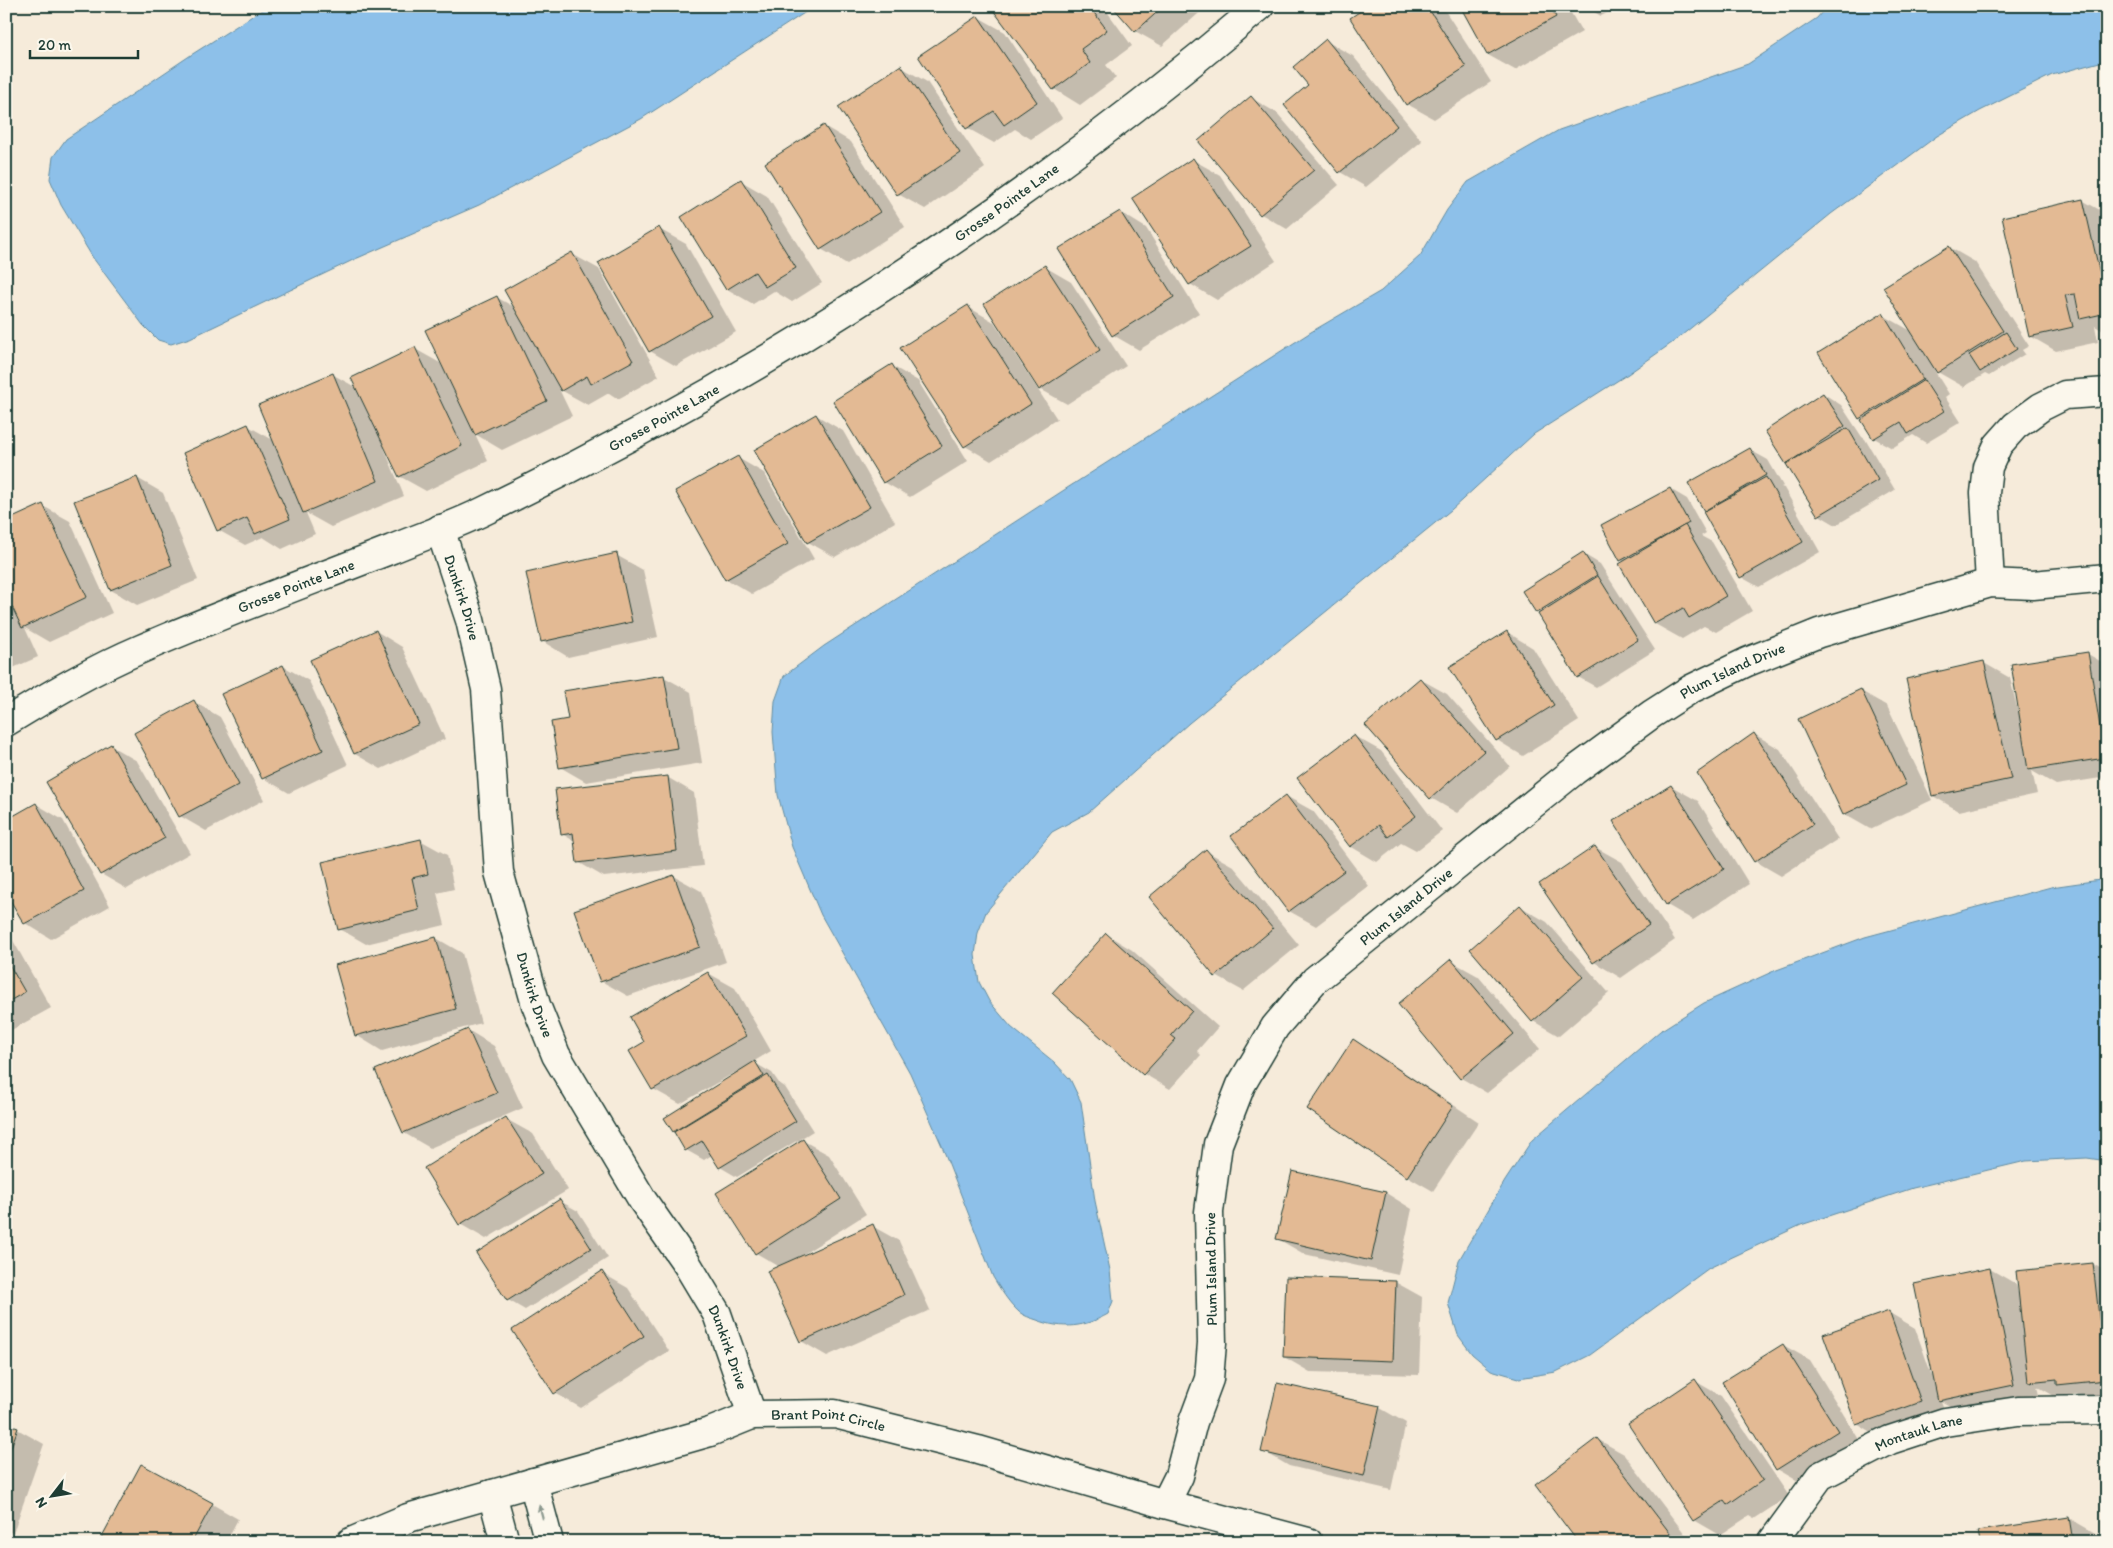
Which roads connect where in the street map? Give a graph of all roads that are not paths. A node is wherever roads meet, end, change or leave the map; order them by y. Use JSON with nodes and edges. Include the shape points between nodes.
{"nodes":[{"id":1,"x":1260,"y":6,"type":"edge"},
{"id":2,"x":2107,"y":392,"type":"edge"},
{"id":3,"x":440,"y":529,"type":"junction"},
{"id":4,"x":2107,"y":578,"type":"edge"},
{"id":5,"x":1990,"y":583,"type":"junction"},
{"id":6,"x":6,"y":722,"type":"edge"},
{"id":7,"x":2107,"y":1410,"type":"edge"},
{"id":8,"x":752,"y":1415,"type":"junction"},
{"id":9,"x":533,"y":1482,"type":"junction"},
{"id":10,"x":492,"y":1494,"type":"junction"},
{"id":11,"x":1165,"y":1504,"type":"junction"},
{"id":12,"x":351,"y":1542,"type":"edge"},
{"id":13,"x":505,"y":1542,"type":"edge"},
{"id":14,"x":549,"y":1542,"type":"edge"},
{"id":15,"x":1308,"y":1542,"type":"edge"},
{"id":16,"x":1772,"y":1542,"type":"edge"}],
"edges":[{"from":1,"to":3,"type":"street","name":"Grosse Pointe Lane","via":[[1184,71],[1076,154],[880,290],[644,429],[483,512]]},
{"from":2,"to":5,"type":"street","via":[[2065,395],[2041,407],[1998,445],[1988,467],[1985,493]]},
{"from":3,"to":6,"type":"street","name":"Grosse Pointe Lane","via":[[140,649],[75,680]]},
{"from":3,"to":8,"type":"street","name":"Dunkirk Drive","via":[[470,620],[486,689],[499,872],[536,1005],[556,1055],[643,1201],[717,1314]]},
{"from":4,"to":5,"type":"street","name":"Plum Island Drive","via":[[2033,585]]},
{"from":5,"to":11,"type":"street","name":"Plum Island Drive","via":[[1819,632],[1691,689],[1574,771],[1316,980],[1275,1026],[1241,1085],[1218,1144],[1208,1212],[1212,1343],[1209,1379],[1193,1422],[1179,1476]]},
{"from":7,"to":16,"type":"street","name":"Montauk Lane","via":[[2018,1411],[1945,1422],[1890,1440],[1820,1476]]},
{"from":8,"to":9,"type":"street","name":"Brant Point Circle","via":[[710,1432]]},
{"from":8,"to":11,"type":"street","name":"Brant Point Circle","via":[[835,1414],[978,1450]]},
{"from":9,"to":10,"type":"street","name":"Brant Point Circle"},
{"from":14,"to":9,"type":"street","one_way":true},
{"from":10,"to":12,"type":"street","name":"Brant Point Circle","via":[[408,1518]]},
{"from":10,"to":13,"type":"street"},
{"from":11,"to":15,"type":"street","name":"Brant Point Circle"}]}
